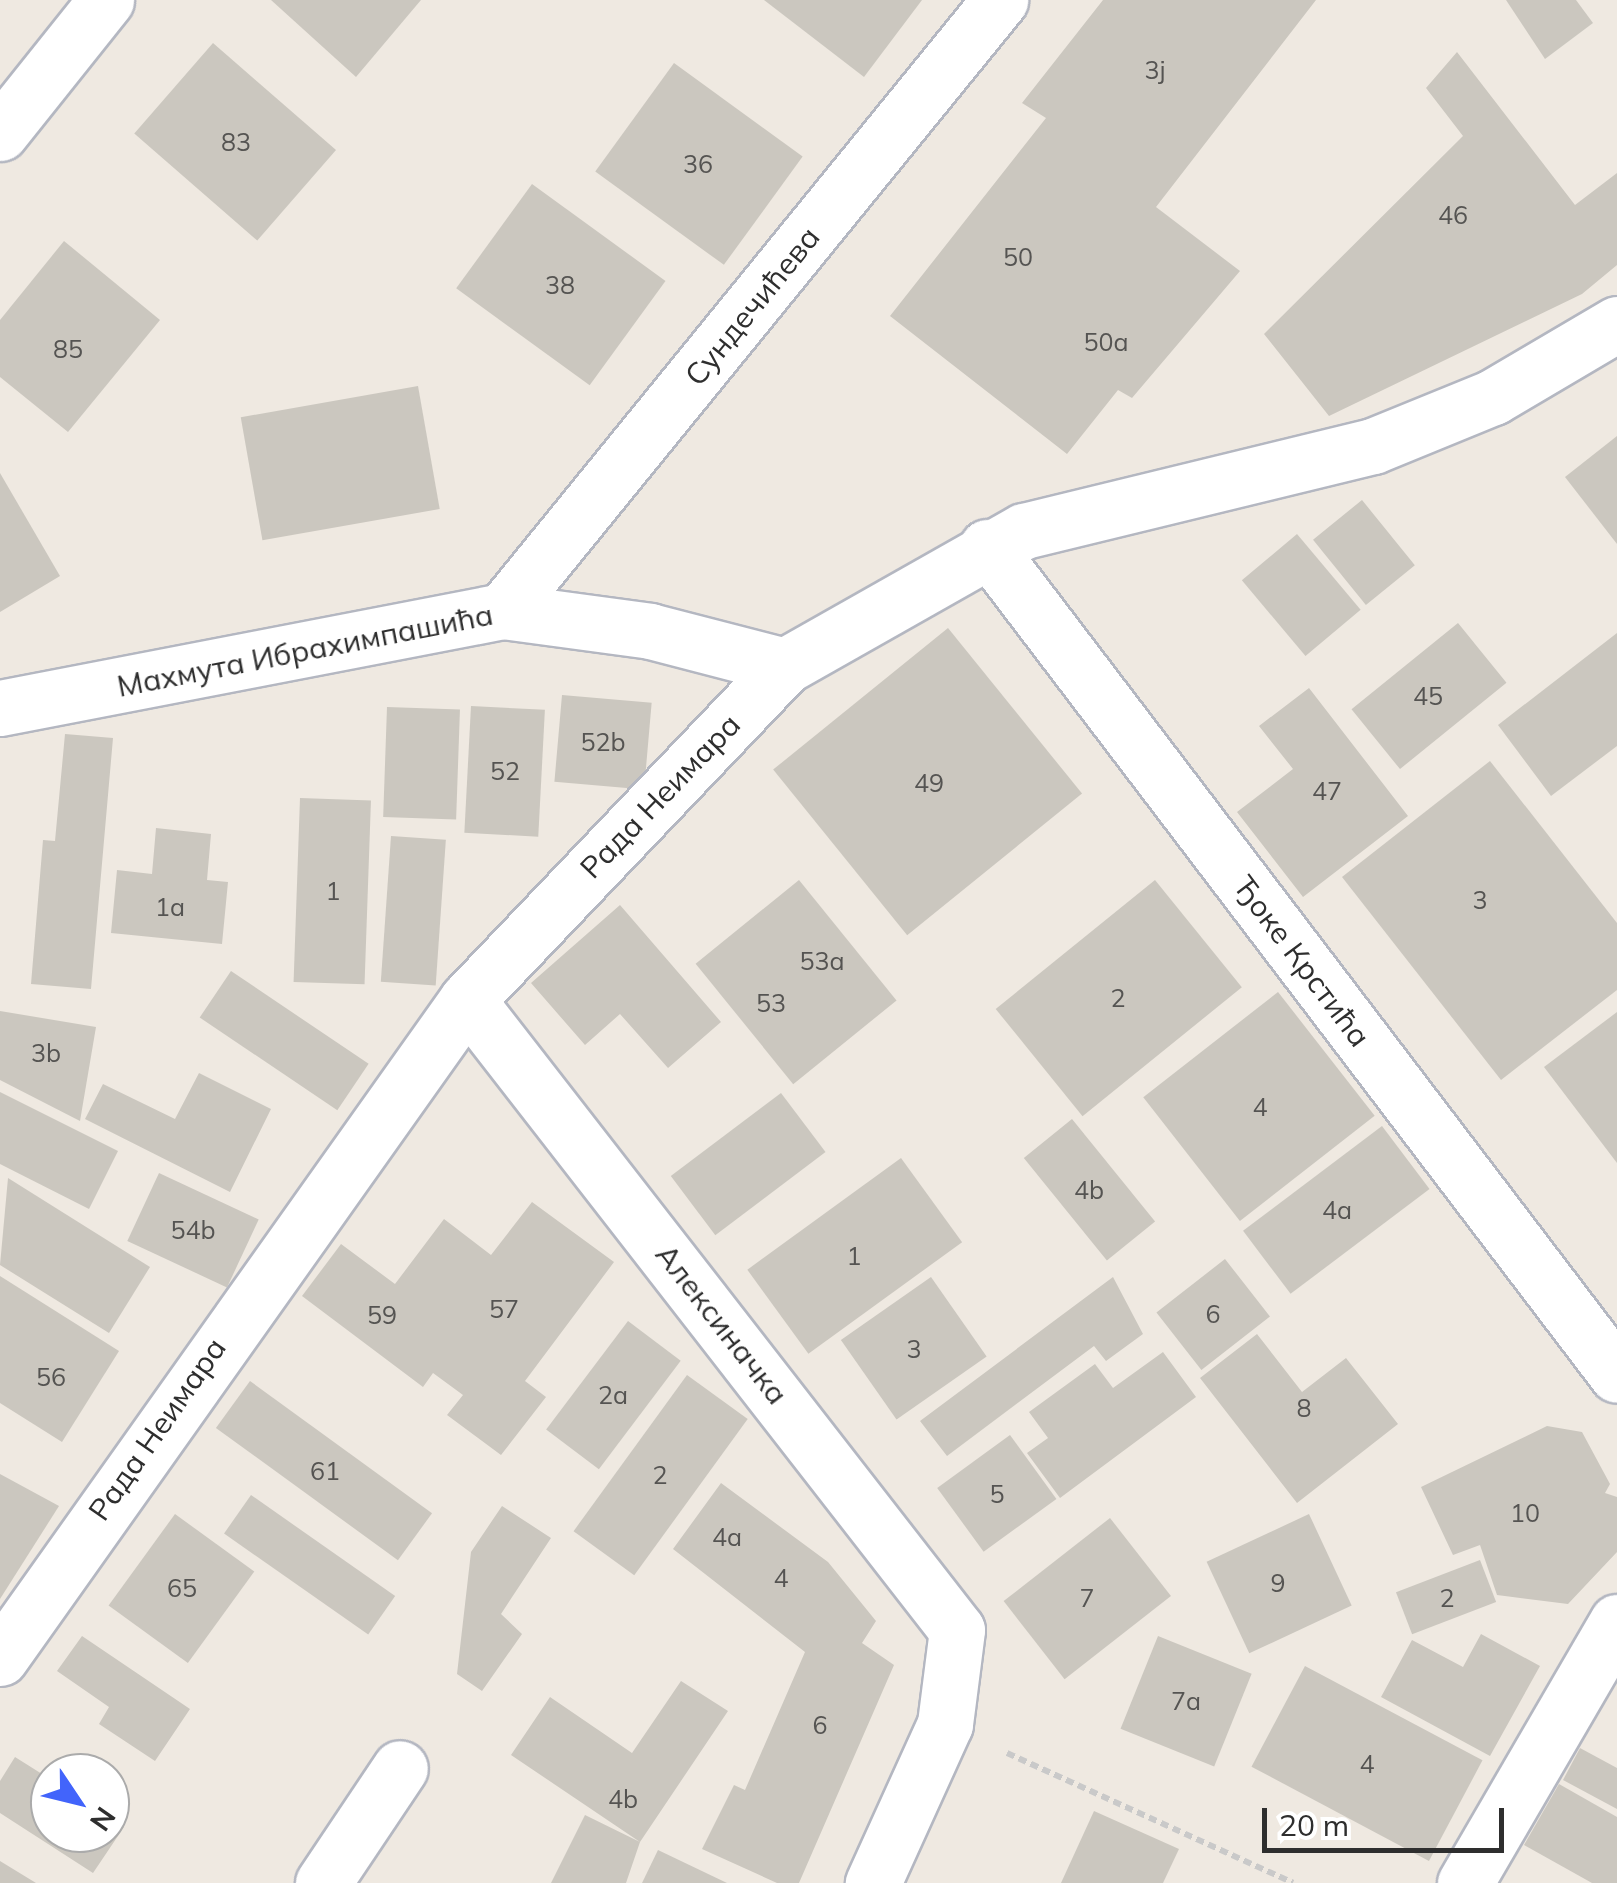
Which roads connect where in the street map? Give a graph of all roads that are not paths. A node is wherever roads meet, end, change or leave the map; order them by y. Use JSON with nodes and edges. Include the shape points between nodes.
{"nodes":[{"id":1,"x":106,"y":0,"type":"edge"},
{"id":2,"x":1000,"y":0,"type":"edge"},
{"id":3,"x":0,"y":133,"type":"edge"},
{"id":4,"x":1617,"y":324,"type":"edge"},
{"id":5,"x":986,"y":547,"type":"junction"},
{"id":6,"x":503,"y":611,"type":"junction"},
{"id":7,"x":785,"y":666,"type":"junction"},
{"id":8,"x":0,"y":708,"type":"edge"},
{"id":9,"x":467,"y":1000,"type":"junction"},
{"id":10,"x":1617,"y":1375,"type":"edge"},
{"id":11,"x":1617,"y":1622,"type":"edge"},
{"id":12,"x":0,"y":1658,"type":"edge"},
{"id":13,"x":400,"y":1768,"type":"dead end"},
{"id":14,"x":323,"y":1883,"type":"edge"},
{"id":15,"x":873,"y":1883,"type":"edge"},
{"id":16,"x":1465,"y":1883,"type":"edge"}],
"edges":[{"from":1,"to":3,"type":"street"},
{"from":2,"to":6,"type":"street","name":"Сундечићева"},
{"from":4,"to":5,"type":"street","name":"Рада Неимара","via":[[1493,397],[1404,436]]},
{"from":5,"to":7,"type":"street","name":"Рада Неимара"},
{"from":5,"to":10,"type":"street","name":"Ђоке Крстића"},
{"from":6,"to":7,"type":"street","name":"Махмута Ибрахимпашића","via":[[650,631]]},
{"from":6,"to":8,"type":"street","name":"Махмута Ибрахимпашића"},
{"from":7,"to":9,"type":"street","name":"Рада Неимара"},
{"from":9,"to":12,"type":"street","name":"Рада Неимара"},
{"from":9,"to":15,"type":"street","name":"Алексиначка","via":[[948,1611],[960,1657],[945,1724]]},
{"from":11,"to":16,"type":"street"},
{"from":13,"to":14,"type":"street"}]}
